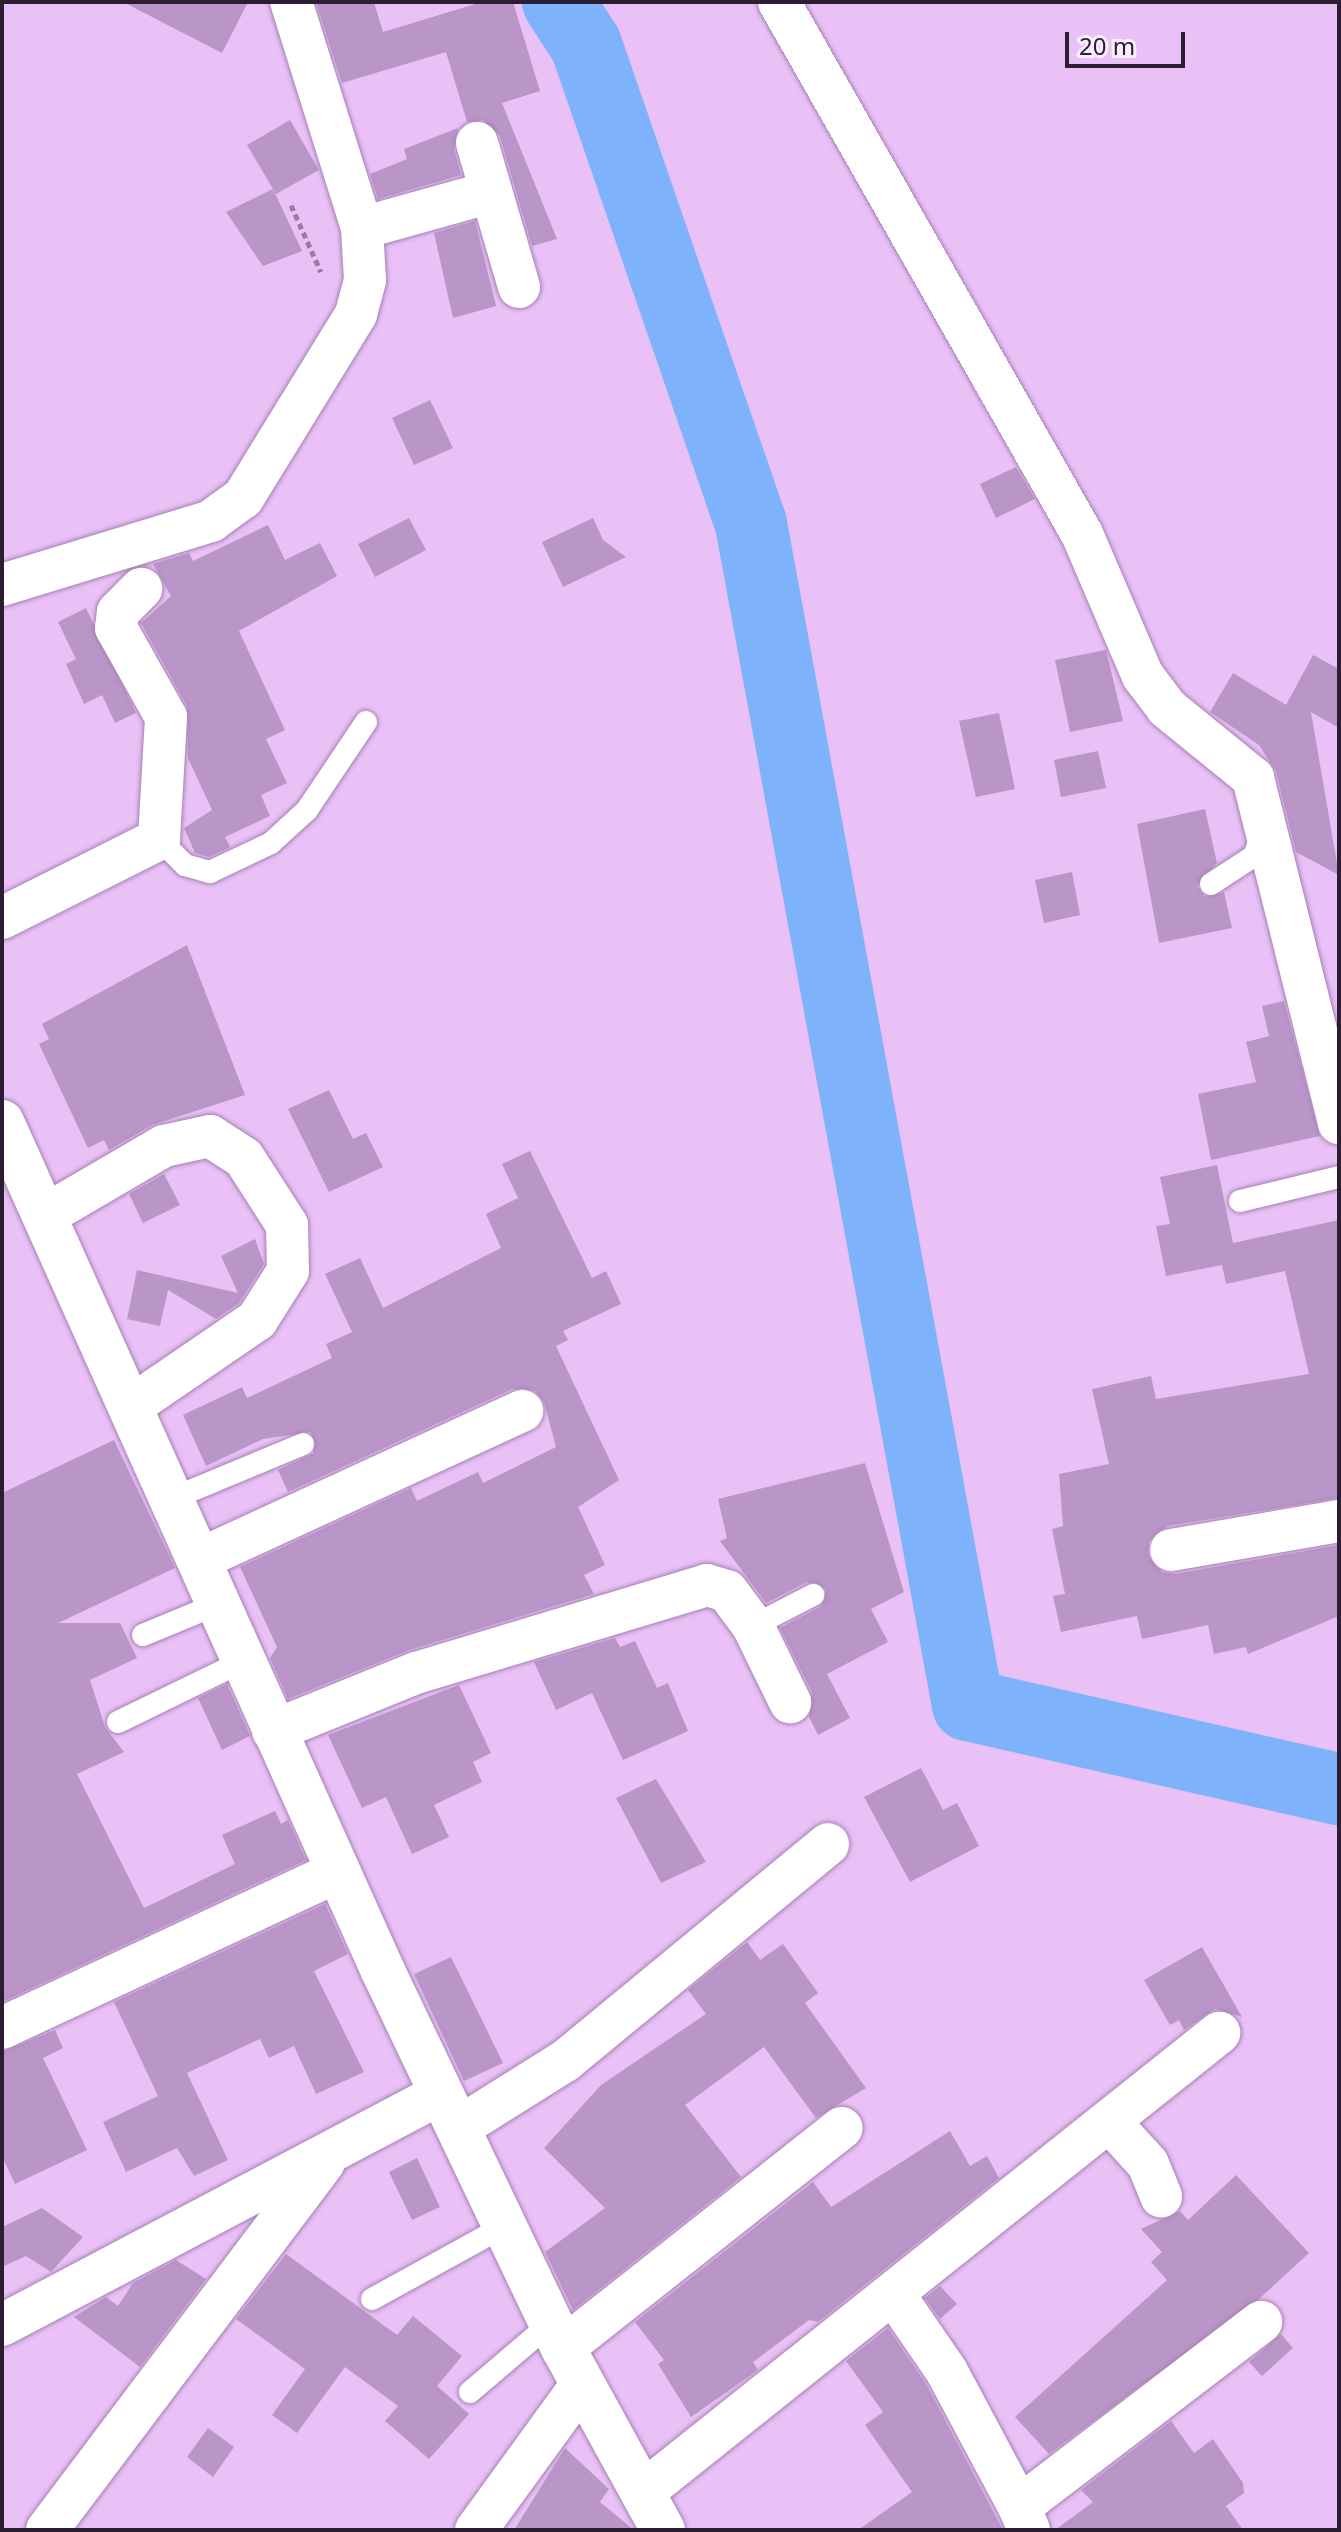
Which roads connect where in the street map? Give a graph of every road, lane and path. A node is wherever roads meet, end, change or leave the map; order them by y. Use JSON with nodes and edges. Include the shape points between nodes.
{"nodes":[{"id":1,"x":291,"y":2,"type":"edge"},
{"id":2,"x":779,"y":2,"type":"edge"},
{"id":3,"x":477,"y":143,"type":"dead end"},
{"id":4,"x":491,"y":192,"type":"junction"},
{"id":5,"x":291,"y":205,"type":"dead end"},
{"id":6,"x":362,"y":228,"type":"junction"},
{"id":7,"x":519,"y":287,"type":"dead end"},
{"id":8,"x":339,"y":342,"type":"junction"},
{"id":9,"x":2,"y":585,"type":"edge"},
{"id":10,"x":141,"y":589,"type":"dead end"},
{"id":11,"x":366,"y":722,"type":"dead end"},
{"id":12,"x":1264,"y":823,"type":"junction"},
{"id":13,"x":159,"y":839,"type":"junction"},
{"id":14,"x":1211,"y":884,"type":"dead end"},
{"id":15,"x":2,"y":918,"type":"edge"},
{"id":16,"x":2,"y":1122,"type":"edge"},
{"id":17,"x":1339,"y":1123,"type":"edge"},
{"id":18,"x":1339,"y":1177,"type":"edge"},
{"id":19,"x":1240,"y":1201,"type":"dead end"},
{"id":20,"x":44,"y":1216,"type":"junction"},
{"id":21,"x":130,"y":1407,"type":"junction"},
{"id":22,"x":522,"y":1411,"type":"dead end"},
{"id":23,"x":303,"y":1444,"type":"dead end"},
{"id":24,"x":171,"y":1499,"type":"junction"},
{"id":25,"x":1339,"y":1521,"type":"edge"},
{"id":26,"x":1171,"y":1550,"type":"dead end"},
{"id":27,"x":198,"y":1560,"type":"junction"},
{"id":28,"x":813,"y":1595,"type":"dead end"},
{"id":29,"x":218,"y":1604,"type":"junction"},
{"id":30,"x":753,"y":1626,"type":"junction"},
{"id":31,"x":143,"y":1635,"type":"dead end"},
{"id":32,"x":243,"y":1661,"type":"junction"},
{"id":33,"x":790,"y":1702,"type":"dead end"},
{"id":34,"x":118,"y":1722,"type":"dead end"},
{"id":35,"x":273,"y":1731,"type":"junction"},
{"id":36,"x":828,"y":1844,"type":"dead end"},
{"id":37,"x":337,"y":1872,"type":"junction"},
{"id":38,"x":2,"y":2028,"type":"edge"},
{"id":39,"x":1219,"y":2033,"type":"dead end"},
{"id":40,"x":450,"y":2110,"type":"junction"},
{"id":41,"x":1109,"y":2121,"type":"junction"},
{"id":42,"x":842,"y":2128,"type":"dead end"},
{"id":43,"x":332,"y":2152,"type":"junction"},
{"id":44,"x":1161,"y":2197,"type":"dead end"},
{"id":45,"x":505,"y":2226,"type":"junction"},
{"id":46,"x":893,"y":2293,"type":"junction"},
{"id":47,"x":372,"y":2299,"type":"dead end"},
{"id":48,"x":1261,"y":2322,"type":"dead end"},
{"id":49,"x":2,"y":2325,"type":"edge"},
{"id":50,"x":565,"y":2352,"type":"junction"},
{"id":51,"x":470,"y":2392,"type":"dead end"},
{"id":52,"x":643,"y":2492,"type":"junction"},
{"id":53,"x":1024,"y":2518,"type":"edge"},
{"id":54,"x":47,"y":2530,"type":"edge"},
{"id":55,"x":476,"y":2530,"type":"edge"},
{"id":56,"x":663,"y":2530,"type":"edge"}],
"edges":[{"from":1,"to":6,"type":"street"},
{"from":2,"to":12,"type":"street","via":[[1082,534],[1143,676],[1167,708],[1253,778]]},
{"from":3,"to":4,"type":"street"},
{"from":4,"to":6,"type":"street"},
{"from":4,"to":7,"type":"street"},
{"from":5,"to":8,"type":"path","via":[[327,287]]},
{"from":6,"to":8,"type":"street","via":[[365,280]]},
{"from":8,"to":9,"type":"street","via":[[243,498],[211,521]]},
{"from":10,"to":13,"type":"street","via":[[118,612],[116,628],[166,717]]},
{"from":11,"to":13,"type":"lane","via":[[307,810],[271,843],[210,872],[185,865]]},
{"from":12,"to":14,"type":"lane","via":[[1254,856]]},
{"from":12,"to":17,"type":"street"},
{"from":13,"to":15,"type":"street"},
{"from":16,"to":20,"type":"street"},
{"from":18,"to":19,"type":"lane"},
{"from":20,"to":21,"type":"street"},
{"from":20,"to":21,"type":"street","via":[[164,1146],[210,1136],[244,1158],[287,1225],[288,1271],[257,1320]]},
{"from":21,"to":24,"type":"street"},
{"from":22,"to":27,"type":"street"},
{"from":23,"to":24,"type":"lane"},
{"from":24,"to":27,"type":"street"},
{"from":25,"to":26,"type":"street"},
{"from":27,"to":29,"type":"street"},
{"from":28,"to":30,"type":"lane"},
{"from":29,"to":31,"type":"lane"},
{"from":29,"to":32,"type":"street"},
{"from":30,"to":33,"type":"street"},
{"from":30,"to":35,"type":"street","via":[[727,1591],[707,1585],[679,1591],[416,1673]]},
{"from":32,"to":34,"type":"lane"},
{"from":32,"to":35,"type":"street"},
{"from":35,"to":37,"type":"street"},
{"from":36,"to":40,"type":"street","via":[[565,2061]]},
{"from":37,"to":38,"type":"street"},
{"from":37,"to":40,"type":"street"},
{"from":39,"to":41,"type":"street"},
{"from":40,"to":43,"type":"street"},
{"from":40,"to":45,"type":"street"},
{"from":41,"to":44,"type":"street","via":[[1148,2164]]},
{"from":41,"to":46,"type":"street"},
{"from":42,"to":50,"type":"street"},
{"from":43,"to":49,"type":"street"},
{"from":43,"to":54,"type":"street"},
{"from":45,"to":47,"type":"lane"},
{"from":45,"to":50,"type":"street"},
{"from":46,"to":52,"type":"street"},
{"from":46,"to":53,"type":"street","via":[[947,2372]]},
{"from":48,"to":53,"type":"street"},
{"from":50,"to":51,"type":"lane"},
{"from":50,"to":52,"type":"street"},
{"from":50,"to":55,"type":"street"},
{"from":52,"to":56,"type":"street"}]}
